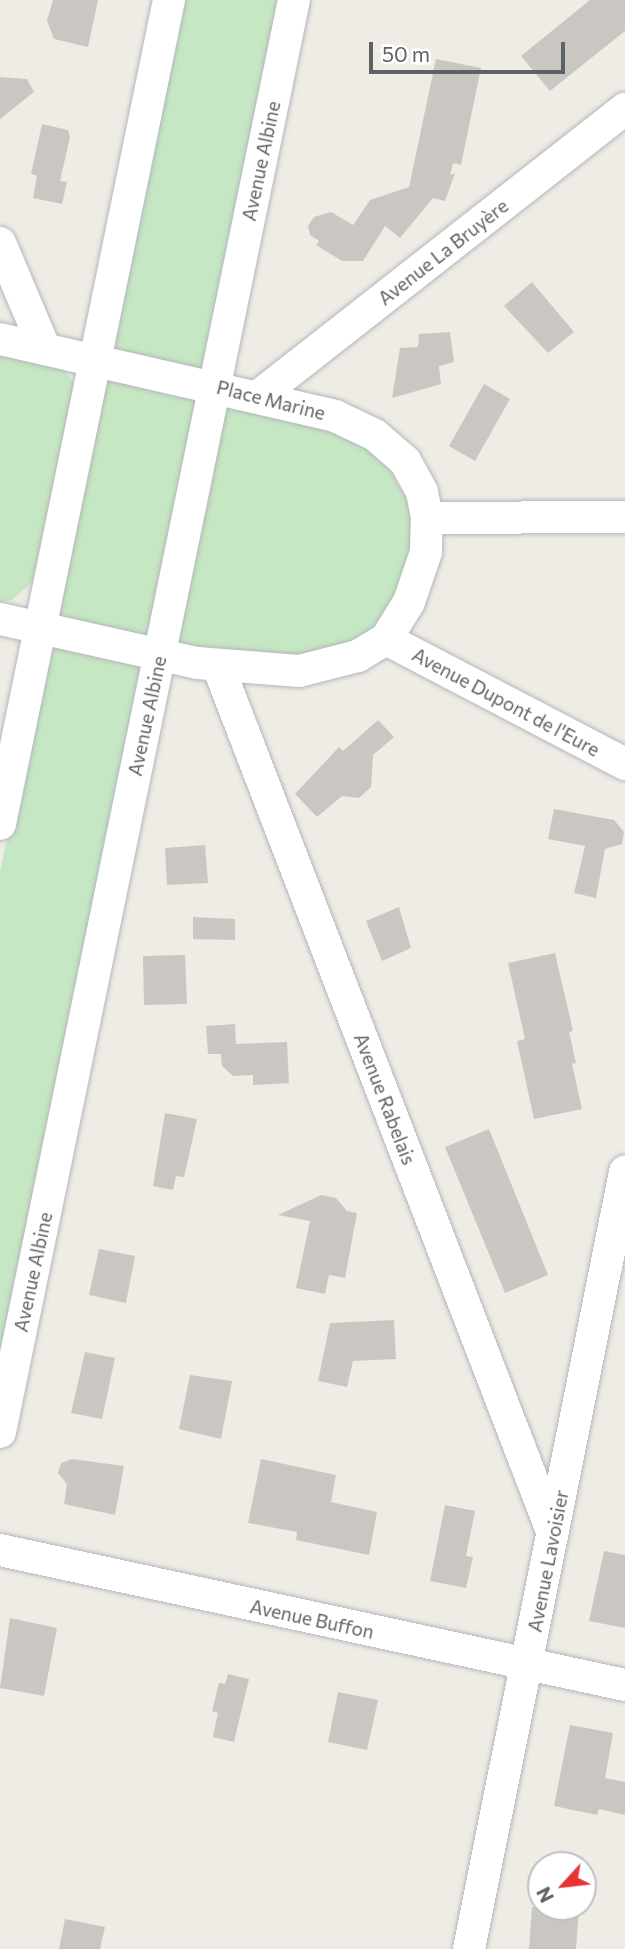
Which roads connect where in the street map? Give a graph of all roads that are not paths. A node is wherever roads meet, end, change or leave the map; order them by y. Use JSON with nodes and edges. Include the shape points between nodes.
{"nodes":[{"id":1,"x":169,"y":0,"type":"edge"},
{"id":2,"x":294,"y":0,"type":"edge"},
{"id":3,"x":625,"y":109,"type":"edge"},
{"id":4,"x":0,"y":243,"type":"edge"},
{"id":5,"x":0,"y":339,"type":"edge"},
{"id":6,"x":44,"y":347,"type":"junction"},
{"id":7,"x":94,"y":359,"type":"junction"},
{"id":8,"x":215,"y":387,"type":"junction"},
{"id":9,"x":260,"y":395,"type":"junction"},
{"id":10,"x":625,"y":517,"type":"edge"},
{"id":11,"x":427,"y":518,"type":"junction"},
{"id":12,"x":0,"y":619,"type":"edge"},
{"id":13,"x":39,"y":626,"type":"junction"},
{"id":14,"x":386,"y":639,"type":"junction"},
{"id":15,"x":160,"y":652,"type":"junction"},
{"id":16,"x":218,"y":666,"type":"junction"},
{"id":17,"x":625,"y":764,"type":"edge"},
{"id":18,"x":0,"y":824,"type":"edge"},
{"id":19,"x":625,"y":1172,"type":"edge"},
{"id":20,"x":0,"y":1432,"type":"edge"},
{"id":21,"x":552,"y":1531,"type":"junction"},
{"id":22,"x":0,"y":1550,"type":"edge"},
{"id":23,"x":528,"y":1666,"type":"junction"},
{"id":24,"x":625,"y":1685,"type":"edge"},
{"id":25,"x":469,"y":1949,"type":"edge"}],
"edges":[{"from":1,"to":7,"type":"street"},
{"from":2,"to":8,"type":"street","name":"Avenue Albine"},
{"from":3,"to":9,"type":"street","name":"Avenue La Bruyère"},
{"from":4,"to":6,"type":"street"},
{"from":5,"to":6,"type":"street","name":"Place Marine"},
{"from":6,"to":7,"type":"street","name":"Place Marine"},
{"from":7,"to":8,"type":"street","name":"Place Marine"},
{"from":7,"to":13,"type":"street"},
{"from":8,"to":9,"type":"street","name":"Place Marine"},
{"from":8,"to":15,"type":"street","name":"Avenue Albine"},
{"from":9,"to":11,"type":"street","name":"Place Marine","via":[[335,415],[374,435],[405,461],[422,492]]},
{"from":10,"to":11,"type":"street"},
{"from":11,"to":14,"type":"street","name":"Place Marine","via":[[426,552],[409,602]]},
{"from":12,"to":13,"type":"street","name":"Place Marine"},
{"from":13,"to":15,"type":"street","name":"Place Marine"},
{"from":13,"to":18,"type":"street"},
{"from":14,"to":16,"type":"street","name":"Place Marine","via":[[358,656],[299,671]]},
{"from":14,"to":17,"type":"street","name":"Avenue Dupont de l'Eure"},
{"from":15,"to":16,"type":"street","name":"Place Marine"},
{"from":15,"to":20,"type":"street","name":"Avenue Albine"},
{"from":16,"to":21,"type":"street","name":"Avenue Rabelais"},
{"from":19,"to":21,"type":"street","name":"Avenue Lavoisier"},
{"from":21,"to":23,"type":"street","name":"Avenue Lavoisier"},
{"from":22,"to":23,"type":"street","name":"Avenue Buffon"},
{"from":23,"to":24,"type":"street","name":"Avenue Buffon"},
{"from":23,"to":25,"type":"street","name":"Avenue Lavoisier"}]}
